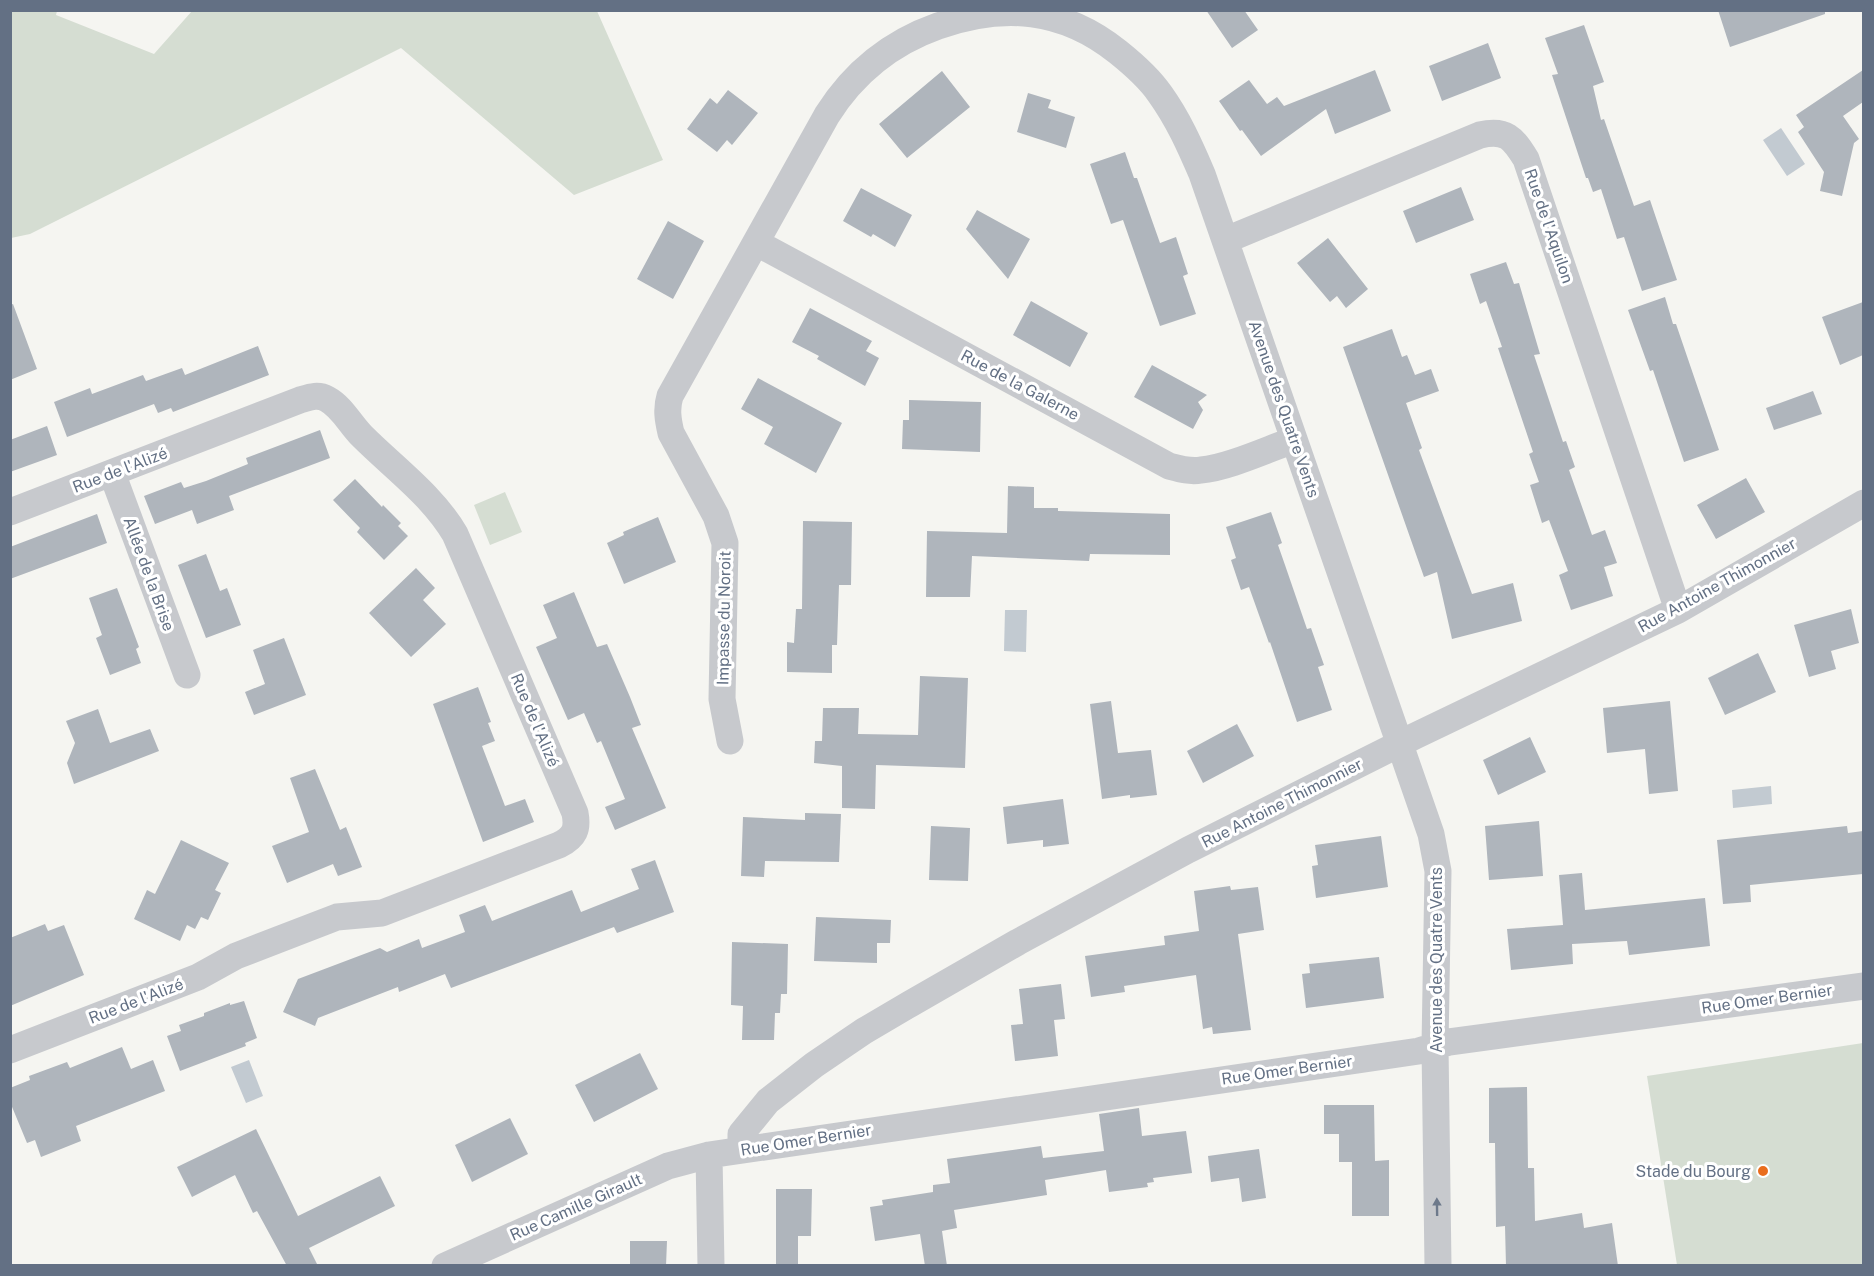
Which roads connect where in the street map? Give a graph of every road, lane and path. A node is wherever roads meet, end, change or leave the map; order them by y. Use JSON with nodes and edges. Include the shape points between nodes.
{"nodes":[{"id":1,"x":1226,"y":240,"type":"junction"},
{"id":2,"x":757,"y":243,"type":"junction"},
{"id":3,"x":1294,"y":440,"type":"junction"},
{"id":4,"x":112,"y":473,"type":"junction"},
{"id":5,"x":1863,"y":503,"type":"edge"},
{"id":6,"x":10,"y":512,"type":"edge"},
{"id":7,"x":1677,"y":610,"type":"junction"},
{"id":8,"x":187,"y":675,"type":"dead end"},
{"id":9,"x":730,"y":741,"type":"dead end"},
{"id":10,"x":1401,"y":743,"type":"junction"},
{"id":11,"x":1863,"y":986,"type":"edge"},
{"id":12,"x":1435,"y":1046,"type":"junction"},
{"id":13,"x":10,"y":1050,"type":"edge"},
{"id":14,"x":741,"y":1150,"type":"junction"},
{"id":15,"x":709,"y":1155,"type":"junction"},
{"id":16,"x":445,"y":1266,"type":"edge"},
{"id":17,"x":711,"y":1266,"type":"edge"},
{"id":18,"x":1438,"y":1266,"type":"edge"}],
"edges":[{"from":1,"to":2,"type":"street","name":"Avenue des Quatre Vents","via":[[1182,129],[1159,92],[1103,40],[1069,23],[1025,12],[991,13],[924,31],[871,63],[832,106]]},
{"from":1,"to":3,"type":"street","name":"Avenue des Quatre Vents"},
{"from":1,"to":7,"type":"street","name":"Rue de l'Aquilon","via":[[1480,135],[1493,132],[1516,142],[1526,159]]},
{"from":2,"to":3,"type":"street","name":"Rue de la Galerne","via":[[1169,466],[1201,470]]},
{"from":2,"to":9,"type":"street","name":"Impasse du Noroit","via":[[667,405],[671,433],[716,516],[725,543],[722,699]]},
{"from":3,"to":10,"type":"street","name":"Avenue des Quatre Vents"},
{"from":4,"to":6,"type":"street","name":"Rue de l'Alizé"},
{"from":4,"to":8,"type":"street","name":"Allée de la Brise"},
{"from":4,"to":13,"type":"street","name":"Rue de l'Alizé","via":[[313,396],[326,398],[340,408],[363,437],[447,519],[577,825],[568,841],[559,845],[382,913],[337,917],[236,956],[198,977]]},
{"from":5,"to":7,"type":"street","name":"Rue Antoine Thimonnier"},
{"from":7,"to":10,"type":"street","name":"Rue Antoine Thimonnier"},
{"from":10,"to":12,"type":"street","name":"Avenue des Quatre Vents","via":[[1431,834],[1438,871]]},
{"from":10,"to":14,"type":"street","name":"Rue Antoine Thimonnier","via":[[1018,942],[864,1031],[768,1101],[741,1134]]},
{"from":11,"to":12,"type":"street","name":"Rue Omer Bernier"},
{"from":12,"to":14,"type":"street","name":"Rue Omer Bernier"},
{"from":18,"to":12,"type":"street","name":"Avenue des Quatre Vents","one_way":true},
{"from":14,"to":15,"type":"street","name":"Rue Omer Bernier"},
{"from":15,"to":16,"type":"street","name":"Rue Camille Girault","via":[[668,1166]]},
{"from":15,"to":17,"type":"street"}]}
